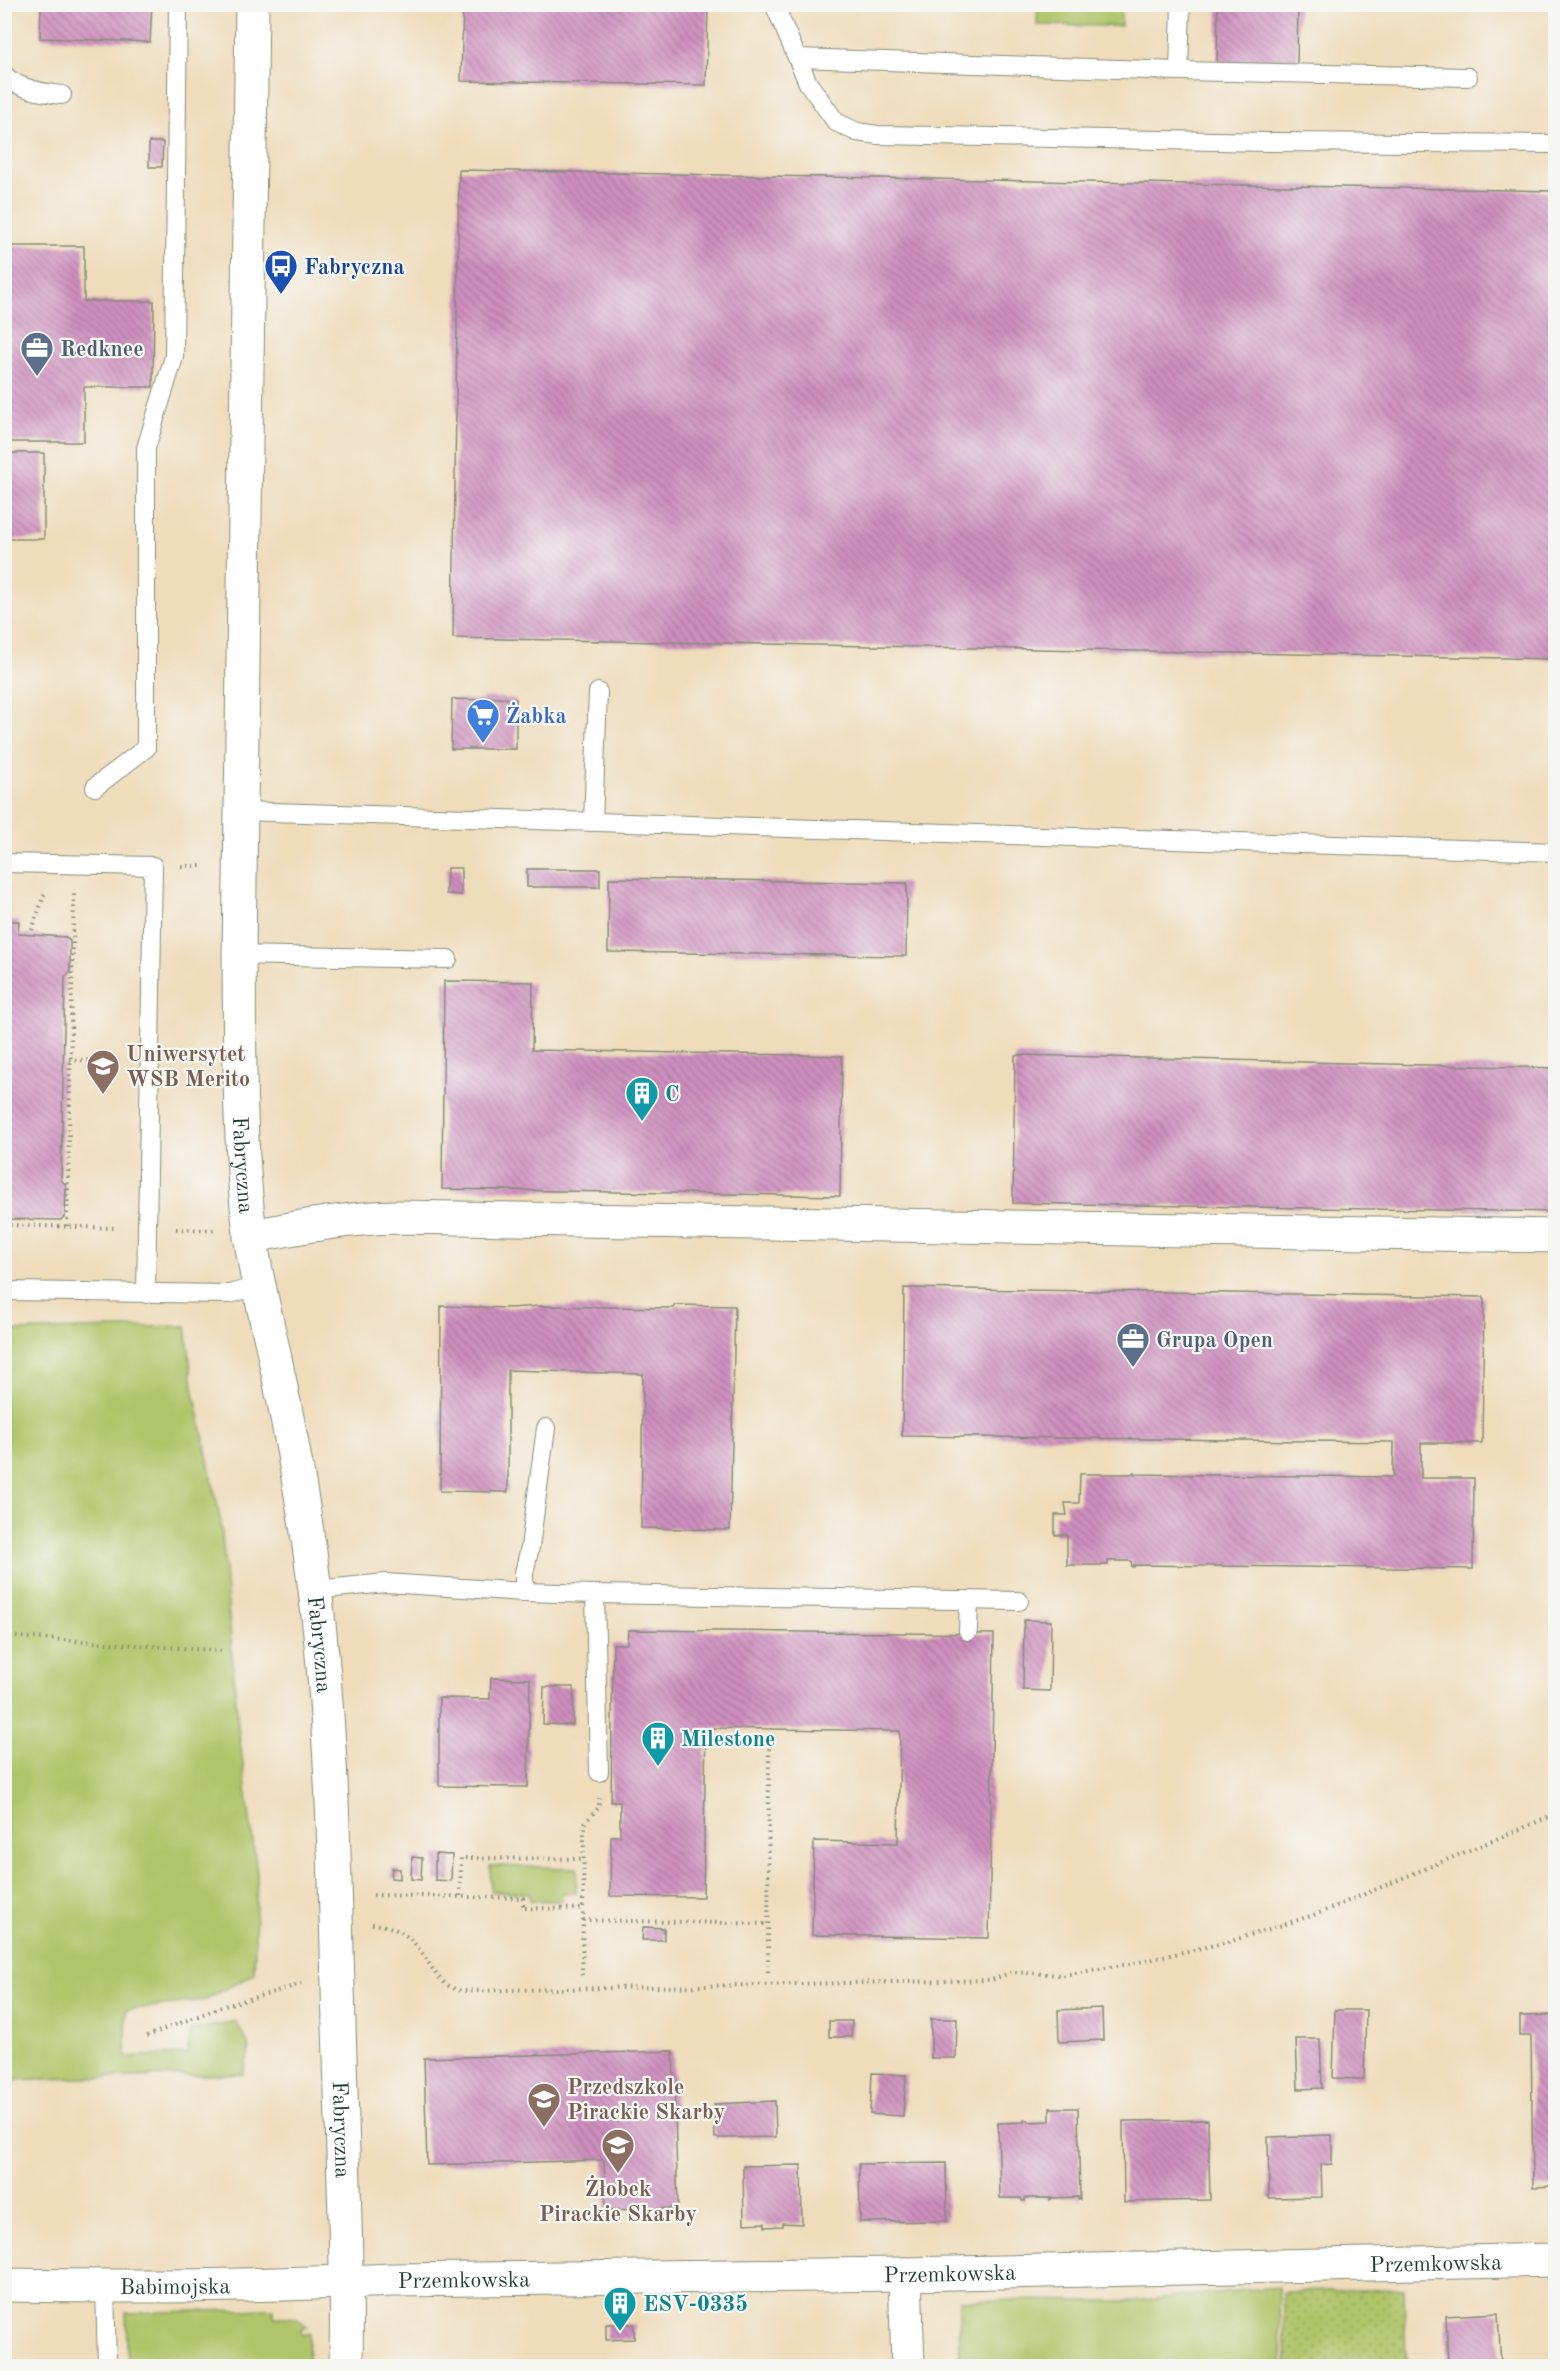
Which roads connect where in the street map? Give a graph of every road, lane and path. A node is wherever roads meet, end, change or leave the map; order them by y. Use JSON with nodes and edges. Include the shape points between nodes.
{"nodes":[{"id":1,"x":178,"y":4,"type":"edge"},
{"id":2,"x":252,"y":4,"type":"edge"},
{"id":3,"x":774,"y":4,"type":"edge"},
{"id":4,"x":1181,"y":4,"type":"edge"},
{"id":5,"x":798,"y":58,"type":"junction"},
{"id":6,"x":1179,"y":71,"type":"junction"},
{"id":7,"x":4,"y":74,"type":"edge"},
{"id":8,"x":1468,"y":76,"type":"dead end"},
{"id":9,"x":62,"y":95,"type":"dead end"},
{"id":10,"x":1556,"y":144,"type":"edge"},
{"id":11,"x":598,"y":692,"type":"dead end"},
{"id":12,"x":95,"y":786,"type":"dead end"},
{"id":13,"x":242,"y":811,"type":"junction"},
{"id":14,"x":592,"y":822,"type":"junction"},
{"id":15,"x":1556,"y":852,"type":"edge"},
{"id":16,"x":4,"y":863,"type":"edge"},
{"id":17,"x":74,"y":864,"type":"junction"},
{"id":18,"x":188,"y":866,"type":"dead end"},
{"id":19,"x":202,"y":866,"type":"dead end"},
{"id":20,"x":47,"y":886,"type":"dead end"},
{"id":21,"x":32,"y":930,"type":"dead end"},
{"id":22,"x":239,"y":955,"type":"junction"},
{"id":23,"x":448,"y":959,"type":"dead end"},
{"id":24,"x":69,"y":1060,"type":"junction"},
{"id":25,"x":151,"y":1062,"type":"junction"},
{"id":26,"x":4,"y":1225,"type":"edge"},
{"id":27,"x":67,"y":1226,"type":"junction"},
{"id":28,"x":146,"y":1228,"type":"junction"},
{"id":29,"x":236,"y":1233,"type":"junction"},
{"id":30,"x":1556,"y":1236,"type":"edge"},
{"id":31,"x":257,"y":1286,"type":"junction"},
{"id":32,"x":4,"y":1291,"type":"edge"},
{"id":33,"x":146,"y":1294,"type":"junction"},
{"id":34,"x":546,"y":1428,"type":"dead end"},
{"id":35,"x":315,"y":1590,"type":"junction"},
{"id":36,"x":524,"y":1592,"type":"junction"},
{"id":37,"x":596,"y":1594,"type":"junction"},
{"id":38,"x":969,"y":1600,"type":"junction"},
{"id":39,"x":1019,"y":1601,"type":"dead end"},
{"id":40,"x":968,"y":1631,"type":"dead end"},
{"id":41,"x":4,"y":1636,"type":"edge"},
{"id":42,"x":224,"y":1651,"type":"dead end"},
{"id":43,"x":769,"y":1736,"type":"dead end"},
{"id":44,"x":599,"y":1772,"type":"joint"},
{"id":45,"x":1556,"y":1814,"type":"edge"},
{"id":46,"x":583,"y":1859,"type":"junction"},
{"id":47,"x":369,"y":1894,"type":"dead end"},
{"id":48,"x":460,"y":1896,"type":"junction"},
{"id":49,"x":583,"y":1909,"type":"junction"},
{"id":50,"x":583,"y":1920,"type":"junction"},
{"id":51,"x":370,"y":1924,"type":"dead end"},
{"id":52,"x":768,"y":1924,"type":"junction"},
{"id":53,"x":768,"y":1971,"type":"dead end"},
{"id":54,"x":582,"y":1975,"type":"dead end"},
{"id":55,"x":338,"y":1980,"type":"junction"},
{"id":56,"x":147,"y":2036,"type":"dead end"},
{"id":57,"x":1556,"y":2260,"type":"edge"},
{"id":58,"x":905,"y":2274,"type":"junction"},
{"id":59,"x":346,"y":2282,"type":"junction"},
{"id":60,"x":4,"y":2285,"type":"edge"},
{"id":61,"x":105,"y":2287,"type":"junction"},
{"id":62,"x":107,"y":2367,"type":"edge"},
{"id":63,"x":346,"y":2367,"type":"edge"},
{"id":64,"x":908,"y":2367,"type":"edge"}],
"edges":[{"from":1,"to":12,"type":"lane","via":[[174,357],[147,448],[146,748]]},
{"from":2,"to":13,"type":"street","name":"Fabryczna"},
{"from":3,"to":5,"type":"lane"},
{"from":4,"to":6,"type":"lane"},
{"from":5,"to":6,"type":"lane"},
{"from":5,"to":10,"type":"lane","via":[[808,83],[836,122],[857,132],[878,135]]},
{"from":6,"to":8,"type":"lane"},
{"from":7,"to":9,"type":"lane","via":[[10,81]]},
{"from":11,"to":14,"type":"lane"},
{"from":13,"to":14,"type":"lane"},
{"from":13,"to":22,"type":"street","name":"Fabryczna"},
{"from":14,"to":15,"type":"lane"},
{"from":16,"to":17,"type":"lane"},
{"from":17,"to":24,"type":"path"},
{"from":17,"to":25,"type":"lane","via":[[153,866]]},
{"from":18,"to":19,"type":"path"},
{"from":20,"to":21,"type":"path"},
{"from":22,"to":23,"type":"lane"},
{"from":22,"to":29,"type":"street","name":"Fabryczna","via":[[243,1164]]},
{"from":24,"to":25,"type":"path"},
{"from":24,"to":27,"type":"path"},
{"from":25,"to":28,"type":"lane"},
{"from":26,"to":27,"type":"path"},
{"from":27,"to":28,"type":"path"},
{"from":28,"to":29,"type":"path"},
{"from":28,"to":33,"type":"lane"},
{"from":29,"to":30,"type":"street","via":[[397,1217]]},
{"from":29,"to":31,"type":"street","name":"Fabryczna"},
{"from":31,"to":33,"type":"lane","via":[[230,1294]]},
{"from":31,"to":35,"type":"street","name":"Fabryczna","via":[[290,1432]]},
{"from":32,"to":33,"type":"lane"},
{"from":34,"to":36,"type":"lane"},
{"from":35,"to":36,"type":"lane","via":[[386,1583]]},
{"from":35,"to":55,"type":"street","name":"Fabryczna","via":[[325,1685]]},
{"from":36,"to":37,"type":"lane"},
{"from":37,"to":38,"type":"lane"},
{"from":37,"to":44,"type":"lane"},
{"from":38,"to":39,"type":"lane"},
{"from":38,"to":40,"type":"lane"},
{"from":41,"to":42,"type":"path"},
{"from":43,"to":52,"type":"path"},
{"from":44,"to":46,"type":"path","via":[[599,1807],[584,1824]]},
{"from":45,"to":51,"type":"path","via":[[1317,1914],[1228,1942],[1063,1975],[1012,1971],[992,1980],[464,1991],[446,1985],[405,1934],[388,1925]]},
{"from":46,"to":48,"type":"path","via":[[461,1858]]},
{"from":46,"to":49,"type":"path"},
{"from":47,"to":48,"type":"path"},
{"from":48,"to":49,"type":"path","via":[[523,1898],[523,1908]]},
{"from":49,"to":50,"type":"path"},
{"from":50,"to":52,"type":"path"},
{"from":50,"to":54,"type":"path"},
{"from":52,"to":53,"type":"path"},
{"from":55,"to":56,"type":"path","via":[[306,1983],[221,2007]]},
{"from":55,"to":59,"type":"street","name":"Fabryczna"},
{"from":57,"to":58,"type":"street","name":"Przemkowska"},
{"from":58,"to":59,"type":"street","name":"Przemkowska"},
{"from":58,"to":64,"type":"street"},
{"from":59,"to":61,"type":"street","name":"Babimojska"},
{"from":59,"to":63,"type":"street","name":"Fabryczna"},
{"from":60,"to":61,"type":"street","name":"Babimojska"},
{"from":61,"to":62,"type":"lane"}]}
